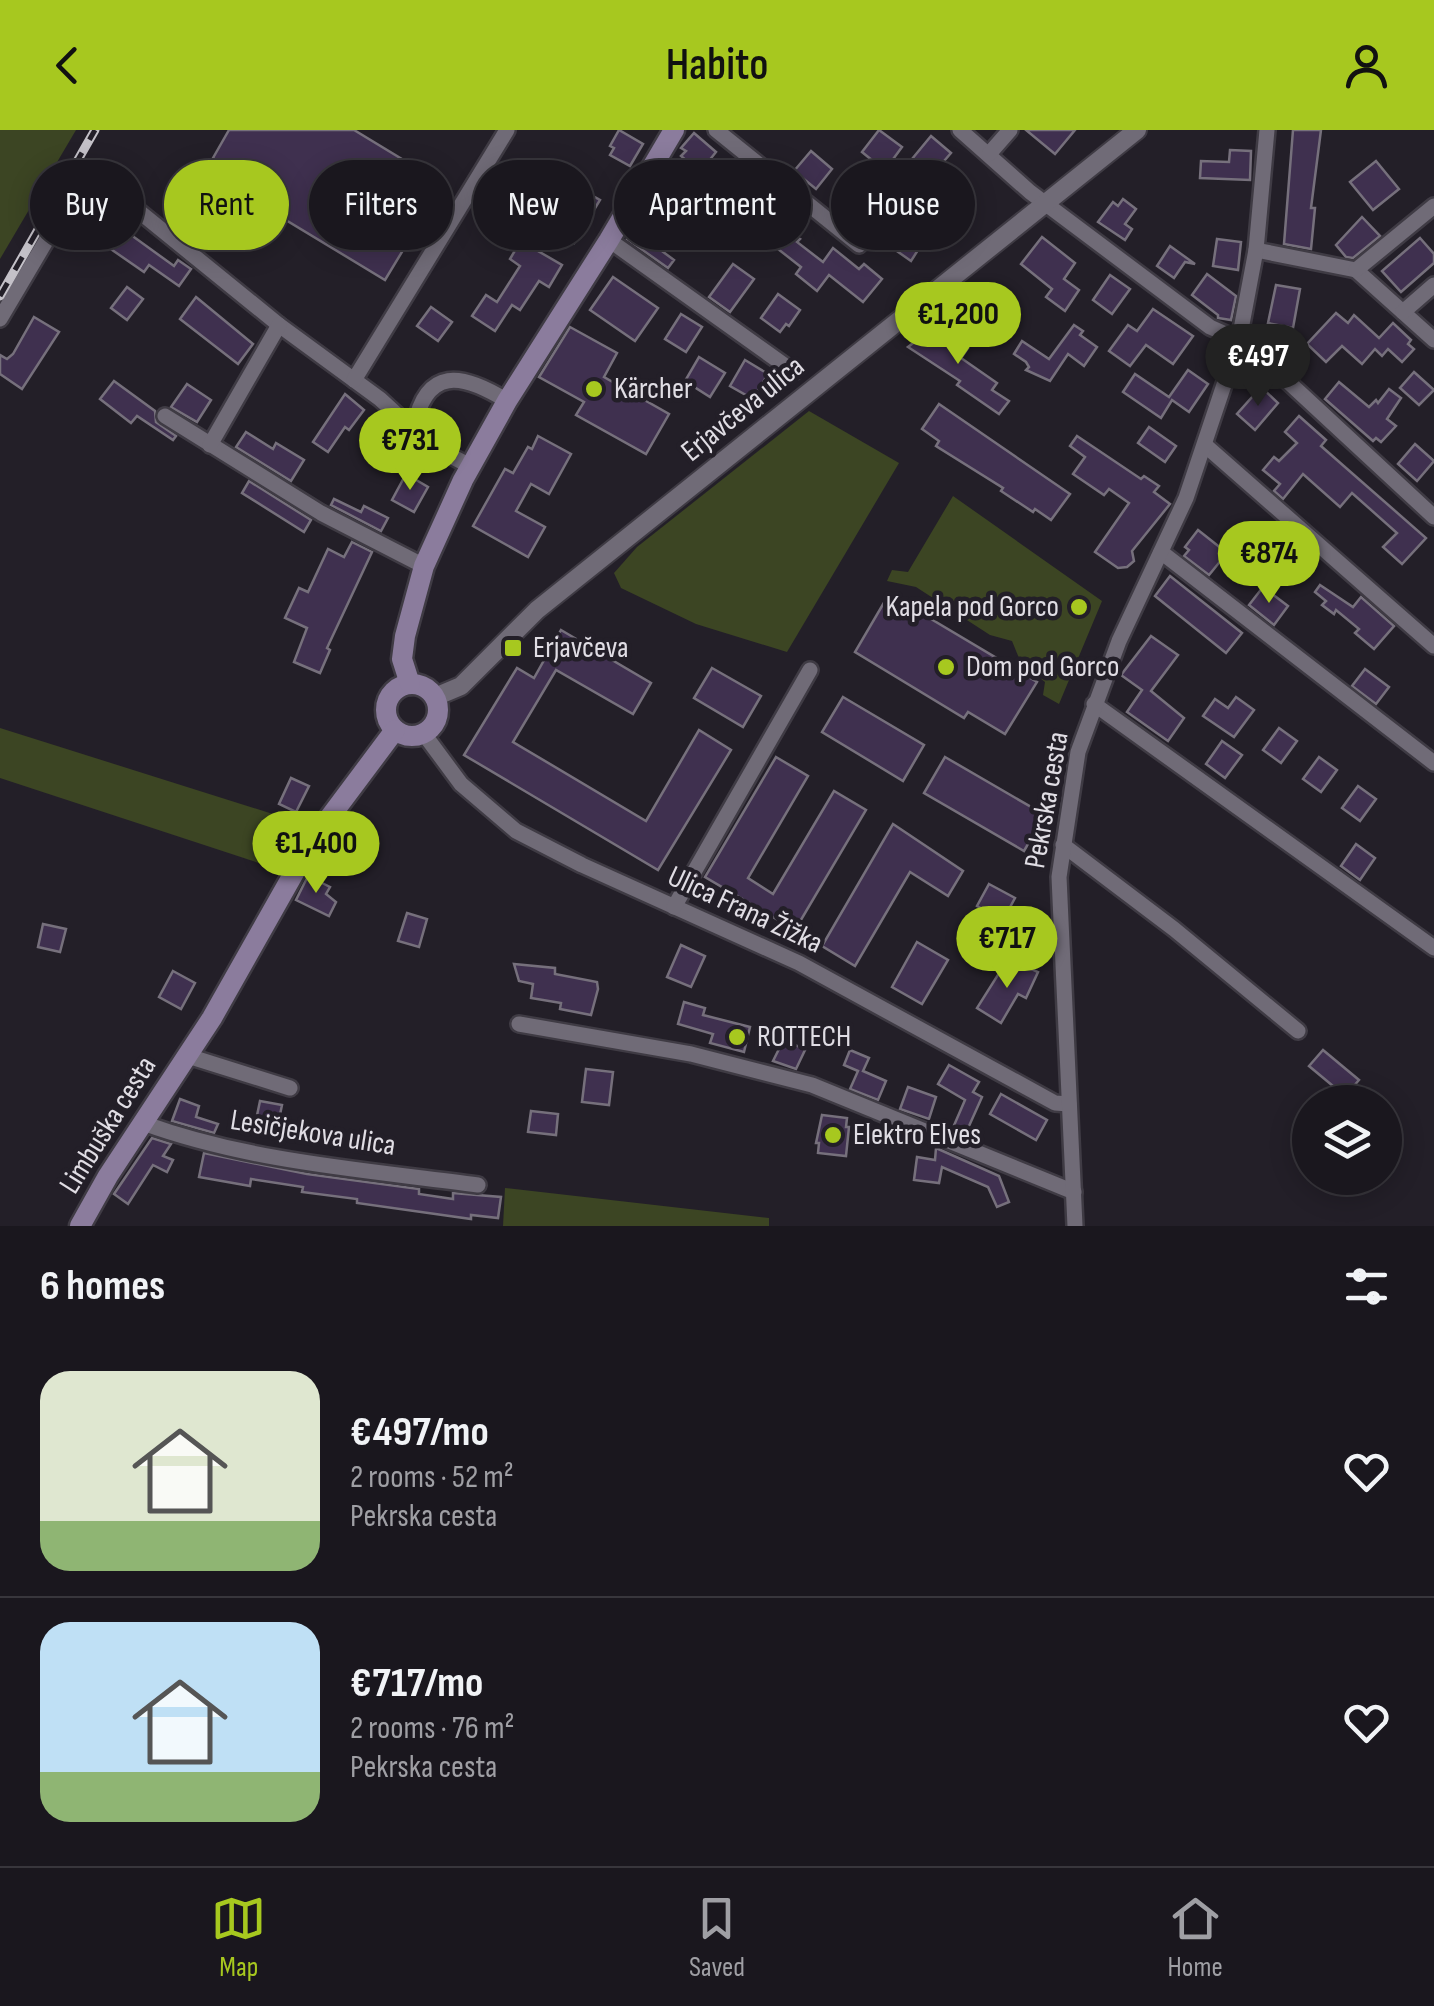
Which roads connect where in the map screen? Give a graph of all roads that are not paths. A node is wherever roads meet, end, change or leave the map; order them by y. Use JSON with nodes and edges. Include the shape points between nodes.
{"nodes":[{"id":1,"x":507,"y":130,"type":"edge"},
{"id":2,"x":674,"y":130,"type":"edge"},
{"id":3,"x":716,"y":130,"type":"edge"},
{"id":4,"x":960,"y":130,"type":"edge"},
{"id":5,"x":1010,"y":130,"type":"edge"},
{"id":6,"x":1138,"y":130,"type":"edge"},
{"id":7,"x":1268,"y":130,"type":"edge"},
{"id":8,"x":990,"y":154,"type":"junction"},
{"id":9,"x":1047,"y":202,"type":"junction"},
{"id":10,"x":1434,"y":206,"type":"edge"},
{"id":11,"x":831,"y":222,"type":"edge"},
{"id":12,"x":609,"y":240,"type":"junction"},
{"id":13,"x":1256,"y":250,"type":"junction"},
{"id":14,"x":1356,"y":270,"type":"junction"},
{"id":15,"x":1434,"y":285,"type":"edge"},
{"id":16,"x":1402,"y":312,"type":"junction"},
{"id":17,"x":0,"y":319,"type":"edge"},
{"id":18,"x":280,"y":325,"type":"junction"},
{"id":19,"x":1239,"y":340,"type":"junction"},
{"id":20,"x":1434,"y":340,"type":"edge"},
{"id":21,"x":794,"y":372,"type":"dead end"},
{"id":22,"x":354,"y":380,"type":"junction"},
{"id":23,"x":507,"y":401,"type":"junction"},
{"id":24,"x":165,"y":416,"type":"dead end"},
{"id":25,"x":414,"y":428,"type":"junction"},
{"id":26,"x":210,"y":445,"type":"junction"},
{"id":27,"x":1206,"y":446,"type":"junction"},
{"id":28,"x":470,"y":466,"type":"junction"},
{"id":29,"x":1434,"y":517,"type":"edge"},
{"id":30,"x":1161,"y":552,"type":"junction"},
{"id":31,"x":424,"y":566,"type":"junction"},
{"id":32,"x":1434,"y":646,"type":"edge"},
{"id":33,"x":810,"y":670,"type":"dead end"},
{"id":34,"x":410,"y":684,"type":"junction"},
{"id":35,"x":435,"y":697,"type":"junction"},
{"id":36,"x":1094,"y":704,"type":"junction"},
{"id":37,"x":395,"y":730,"type":"junction"},
{"id":38,"x":424,"y":734,"type":"junction"},
{"id":39,"x":1434,"y":763,"type":"edge"},
{"id":40,"x":1063,"y":846,"type":"junction"},
{"id":41,"x":674,"y":907,"type":"junction"},
{"id":42,"x":1434,"y":948,"type":"edge"},
{"id":43,"x":519,"y":1024,"type":"dead end"},
{"id":44,"x":1298,"y":1031,"type":"dead end"},
{"id":45,"x":188,"y":1056,"type":"junction"},
{"id":46,"x":290,"y":1088,"type":"dead end"},
{"id":47,"x":1069,"y":1104,"type":"junction"},
{"id":48,"x":143,"y":1122,"type":"junction"},
{"id":49,"x":478,"y":1186,"type":"dead end"},
{"id":50,"x":1074,"y":1192,"type":"junction"},
{"id":51,"x":80,"y":1226,"type":"edge"},
{"id":52,"x":1075,"y":1226,"type":"edge"}],
"edges":[{"from":1,"to":22,"type":"street"},
{"from":2,"to":12,"type":"main road"},
{"from":3,"to":11,"type":"street"},
{"from":4,"to":8,"type":"street"},
{"from":5,"to":8,"type":"street"},
{"from":6,"to":9,"type":"street","name":"Erjavčeva ulica"},
{"from":7,"to":13,"type":"street","name":"Pekrska cesta"},
{"from":8,"to":9,"type":"street"},
{"from":9,"to":19,"type":"street","via":[[1210,327]]},
{"from":9,"to":35,"type":"street","name":"Erjavčeva ulica","via":[[537,610],[461,686]]},
{"from":10,"to":14,"type":"street"},
{"from":12,"to":21,"type":"street"},
{"from":12,"to":23,"type":"main road"},
{"from":13,"to":14,"type":"street"},
{"from":13,"to":19,"type":"street","name":"Pekrska cesta"},
{"from":14,"to":16,"type":"street"},
{"from":15,"to":16,"type":"street"},
{"from":16,"to":20,"type":"street"},
{"from":17,"to":18,"type":"street","via":[[88,170]]},
{"from":18,"to":22,"type":"street"},
{"from":18,"to":26,"type":"street"},
{"from":19,"to":27,"type":"street","name":"Pekrska cesta"},
{"from":19,"to":29,"type":"street"},
{"from":22,"to":25,"type":"street"},
{"from":23,"to":25,"type":"street","via":[[454,379],[437,382],[418,404]]},
{"from":23,"to":28,"type":"main road"},
{"from":24,"to":26,"type":"street"},
{"from":25,"to":28,"type":"street","via":[[430,446]]},
{"from":26,"to":31,"type":"street"},
{"from":27,"to":30,"type":"street","name":"Pekrska cesta"},
{"from":27,"to":32,"type":"street"},
{"from":28,"to":31,"type":"main road"},
{"from":30,"to":36,"type":"street","name":"Pekrska cesta"},
{"from":30,"to":39,"type":"street"},
{"from":31,"to":34,"type":"main road","via":[[402,659]]},
{"from":33,"to":41,"type":"street"},
{"from":34,"to":35,"type":"main road"},
{"from":34,"to":37,"type":"main road","via":[[386,705]]},
{"from":35,"to":38,"type":"main road","via":[[438,718]]},
{"from":36,"to":40,"type":"street","name":"Pekrska cesta","via":[[1078,752]]},
{"from":36,"to":42,"type":"street"},
{"from":37,"to":38,"type":"main road"},
{"from":37,"to":45,"type":"main road","name":"Limbuška cesta","via":[[312,840]]},
{"from":38,"to":41,"type":"street","name":"Ulica Frana Žižka","via":[[462,784],[516,831]]},
{"from":40,"to":44,"type":"street"},
{"from":40,"to":47,"type":"street","name":"Pekrska cesta"},
{"from":41,"to":47,"type":"street","name":"Ulica Frana Žižka","via":[[800,963]]},
{"from":43,"to":50,"type":"street","via":[[691,1054],[812,1085]]},
{"from":45,"to":46,"type":"street","name":"Limbuška cesta"},
{"from":45,"to":48,"type":"main road","name":"Limbuška cesta"},
{"from":47,"to":50,"type":"street","name":"Pekrska cesta"},
{"from":48,"to":49,"type":"street","name":"Lesičjekova ulica","via":[[269,1156]]},
{"from":48,"to":51,"type":"main road","name":"Limbuška cesta"},
{"from":50,"to":52,"type":"street","name":"Pekrska cesta"}]}
